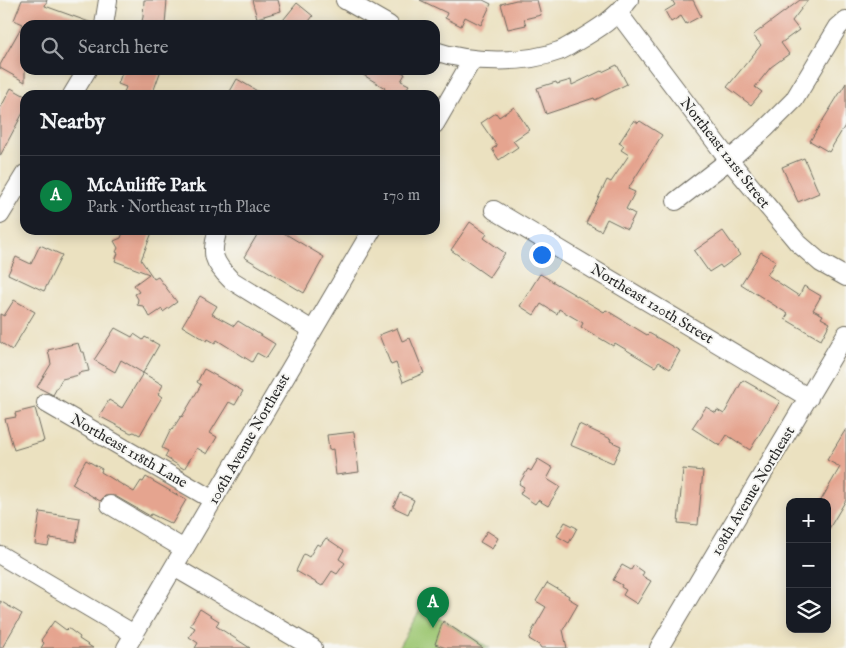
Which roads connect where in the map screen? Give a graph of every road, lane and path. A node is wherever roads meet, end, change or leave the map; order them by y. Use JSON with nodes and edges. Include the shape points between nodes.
{"nodes":[{"id":1,"x":108,"y":0,"type":"edge"},
{"id":2,"x":345,"y":0,"type":"edge"},
{"id":3,"x":624,"y":7,"type":"edge"},
{"id":4,"x":105,"y":20,"type":"edge"},
{"id":5,"x":380,"y":20,"type":"edge"},
{"id":6,"x":846,"y":20,"type":"edge"},
{"id":7,"x":440,"y":53,"type":"edge"},
{"id":8,"x":472,"y":60,"type":"junction"},
{"id":9,"x":84,"y":75,"type":"edge"},
{"id":10,"x":75,"y":90,"type":"edge"},
{"id":11,"x":440,"y":115,"type":"edge"},
{"id":12,"x":729,"y":160,"type":"junction"},
{"id":13,"x":20,"y":182,"type":"edge"},
{"id":14,"x":676,"y":200,"type":"dead end"},
{"id":15,"x":494,"y":210,"type":"dead end"},
{"id":16,"x":0,"y":215,"type":"edge"},
{"id":17,"x":216,"y":235,"type":"edge"},
{"id":18,"x":369,"y":235,"type":"edge"},
{"id":19,"x":846,"y":277,"type":"edge"},
{"id":20,"x":312,"y":330,"type":"junction"},
{"id":21,"x":846,"y":334,"type":"edge"},
{"id":22,"x":810,"y":398,"type":"junction"},
{"id":23,"x":46,"y":402,"type":"dead end"},
{"id":24,"x":213,"y":500,"type":"junction"},
{"id":25,"x":110,"y":505,"type":"dead end"},
{"id":26,"x":184,"y":549,"type":"junction"},
{"id":27,"x":0,"y":555,"type":"edge"},
{"id":28,"x":174,"y":566,"type":"junction"},
{"id":29,"x":130,"y":641,"type":"edge"},
{"id":30,"x":313,"y":648,"type":"edge"},
{"id":31,"x":659,"y":648,"type":"edge"}],
"edges":[{"from":1,"to":4,"type":"street"},
{"from":2,"to":5,"type":"street"},
{"from":3,"to":8,"type":"street","via":[[595,31],[559,51],[523,59]]},
{"from":3,"to":12,"type":"street","name":"Northeast 121st Street"},
{"from":6,"to":12,"type":"street","via":[[838,27],[794,100]]},
{"from":7,"to":8,"type":"street"},
{"from":8,"to":11,"type":"street"},
{"from":9,"to":10,"type":"street"},
{"from":12,"to":14,"type":"street"},
{"from":12,"to":19,"type":"street","name":"Northeast 121st Street","via":[[798,242],[821,263]]},
{"from":13,"to":16,"type":"street"},
{"from":15,"to":22,"type":"street","name":"Northeast 120th Street"},
{"from":17,"to":20,"type":"street","via":[[214,258],[220,270]]},
{"from":18,"to":20,"type":"street","name":"106th Avenue Northeast"},
{"from":20,"to":24,"type":"street","name":"106th Avenue Northeast"},
{"from":21,"to":22,"type":"street","name":"108th Avenue Northeast"},
{"from":22,"to":31,"type":"street","name":"108th Avenue Northeast"},
{"from":23,"to":24,"type":"street","name":"Northeast 118th Lane"},
{"from":24,"to":26,"type":"street","name":"106th Avenue Northeast"},
{"from":25,"to":26,"type":"street"},
{"from":26,"to":28,"type":"street","name":"106th Avenue Northeast"},
{"from":27,"to":29,"type":"street"},
{"from":28,"to":29,"type":"street","name":"106th Avenue Northeast"},
{"from":28,"to":30,"type":"street"}]}
